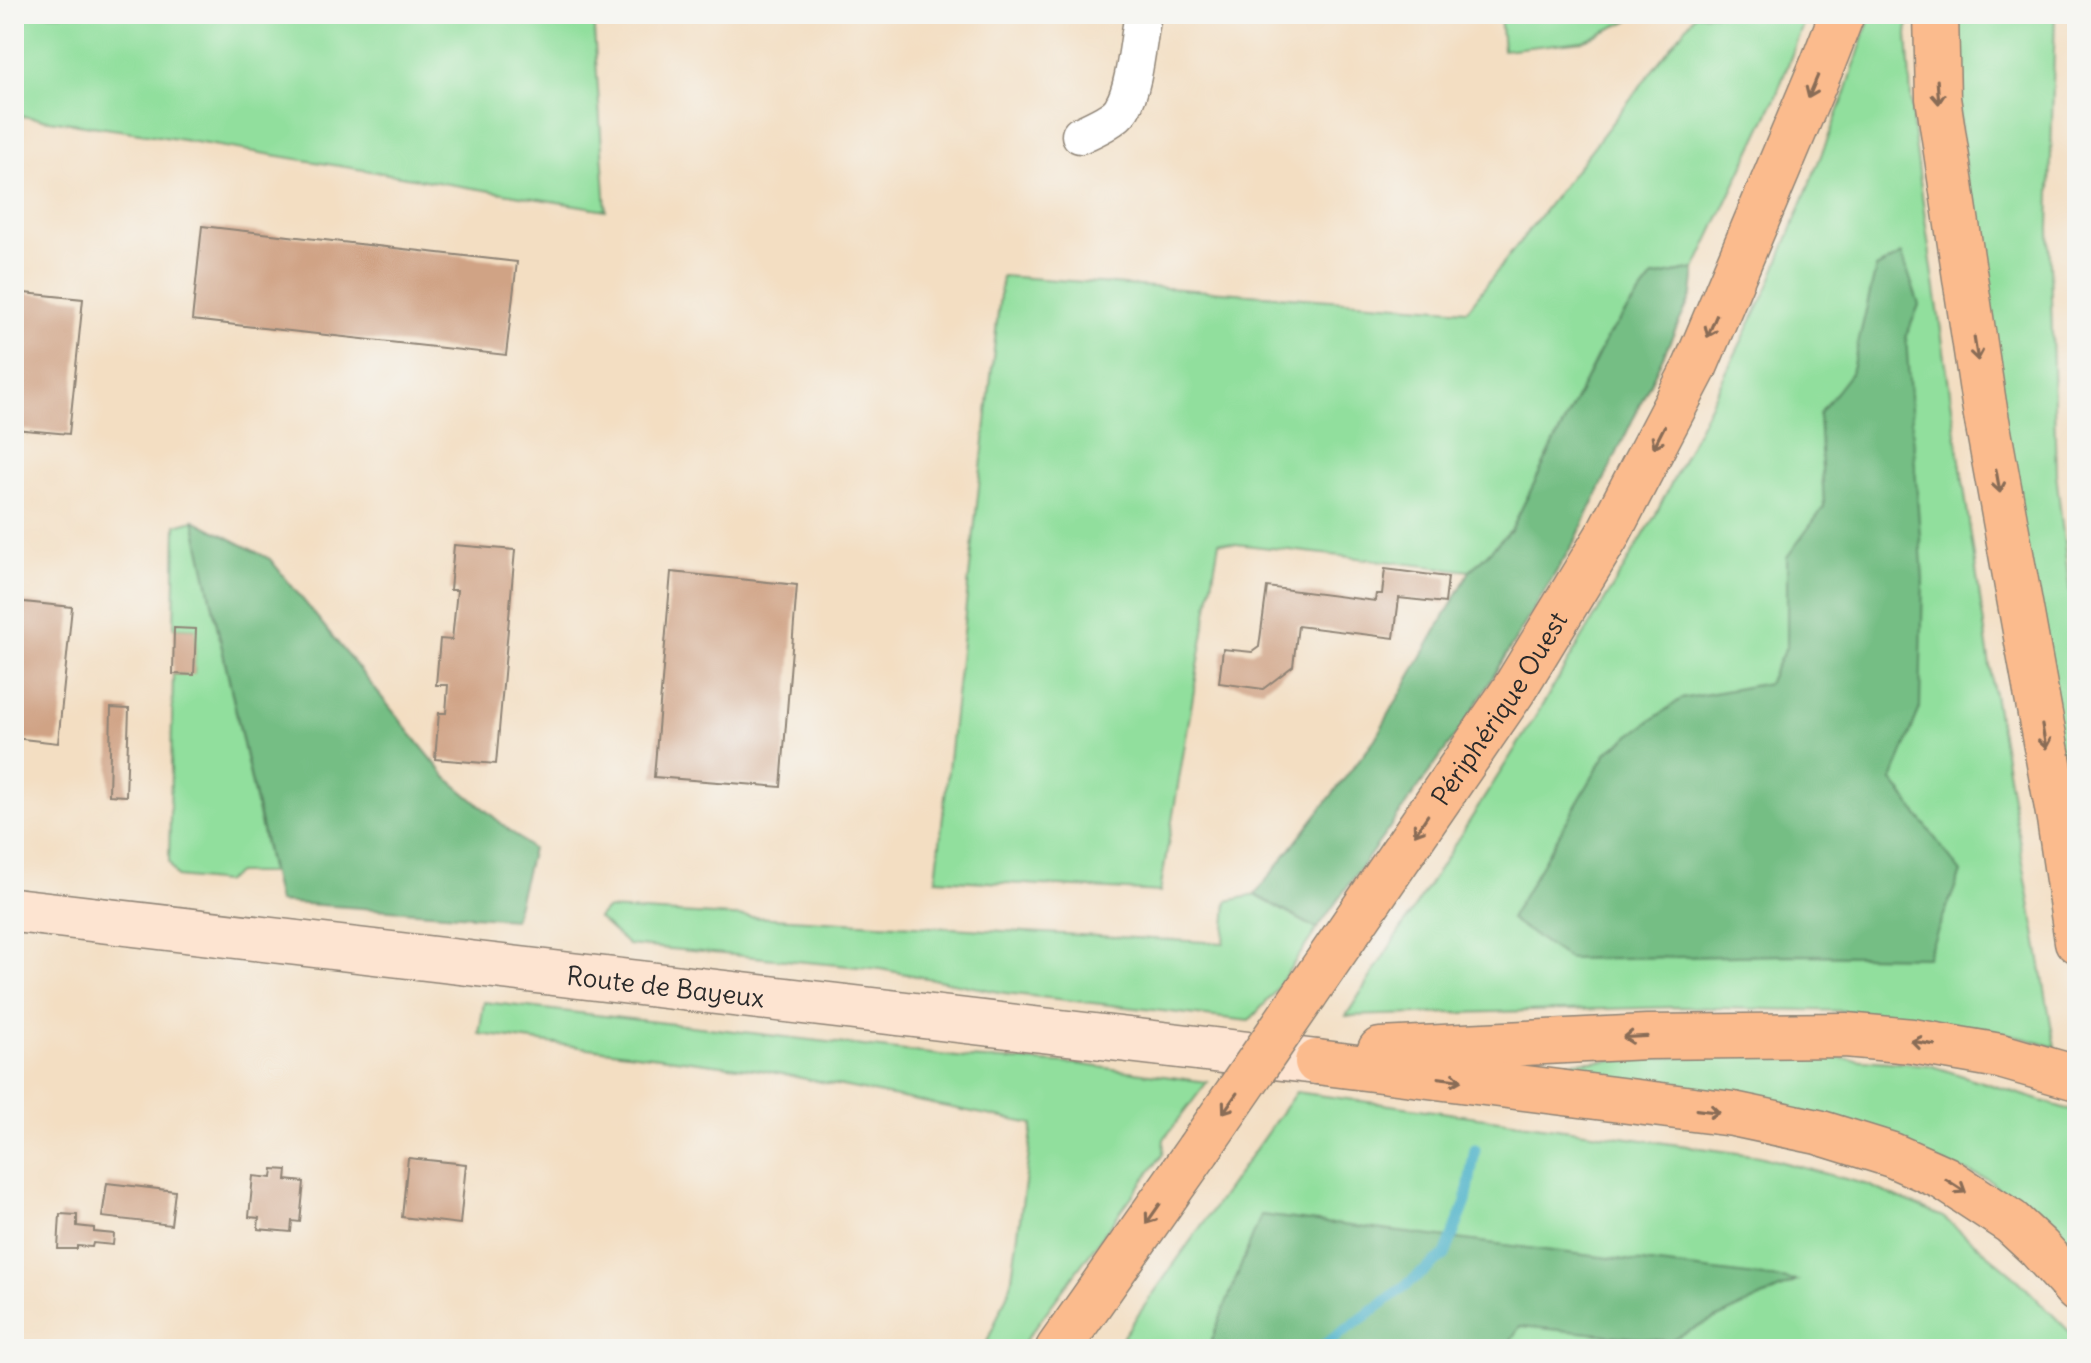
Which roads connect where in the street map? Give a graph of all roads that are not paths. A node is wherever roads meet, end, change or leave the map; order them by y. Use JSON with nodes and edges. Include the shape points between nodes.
{"nodes":[{"id":1,"x":1143,"y":14,"type":"edge"},
{"id":2,"x":1842,"y":14,"type":"edge"},
{"id":3,"x":1936,"y":14,"type":"edge"},
{"id":4,"x":1080,"y":135,"type":"dead end"},
{"id":5,"x":14,"y":910,"type":"edge"},
{"id":6,"x":2077,"y":941,"type":"edge"},
{"id":7,"x":1317,"y":1062,"type":"junction"},
{"id":8,"x":2077,"y":1078,"type":"edge"},
{"id":9,"x":2077,"y":1290,"type":"edge"},
{"id":10,"x":1058,"y":1349,"type":"edge"}],
"edges":[{"from":1,"to":4,"type":"street","via":[[1121,110]]},
{"from":2,"to":10,"type":"highway","name":"Périphérique Ouest","one_way":true,"bridge":true,"via":[[1695,367],[1607,536],[1513,691]]},
{"from":3,"to":6,"type":"highway","one_way":true,"via":[[1938,98],[1975,343]]},
{"from":5,"to":7,"type":"main road","name":"Route de Bayeux"},
{"from":8,"to":7,"type":"highway","one_way":true,"via":[[2000,1056],[1845,1035],[1677,1036],[1359,1051]]},
{"from":7,"to":9,"type":"highway","one_way":true,"via":[[1733,1114],[1818,1132],[1944,1178],[2011,1222]]}]}
